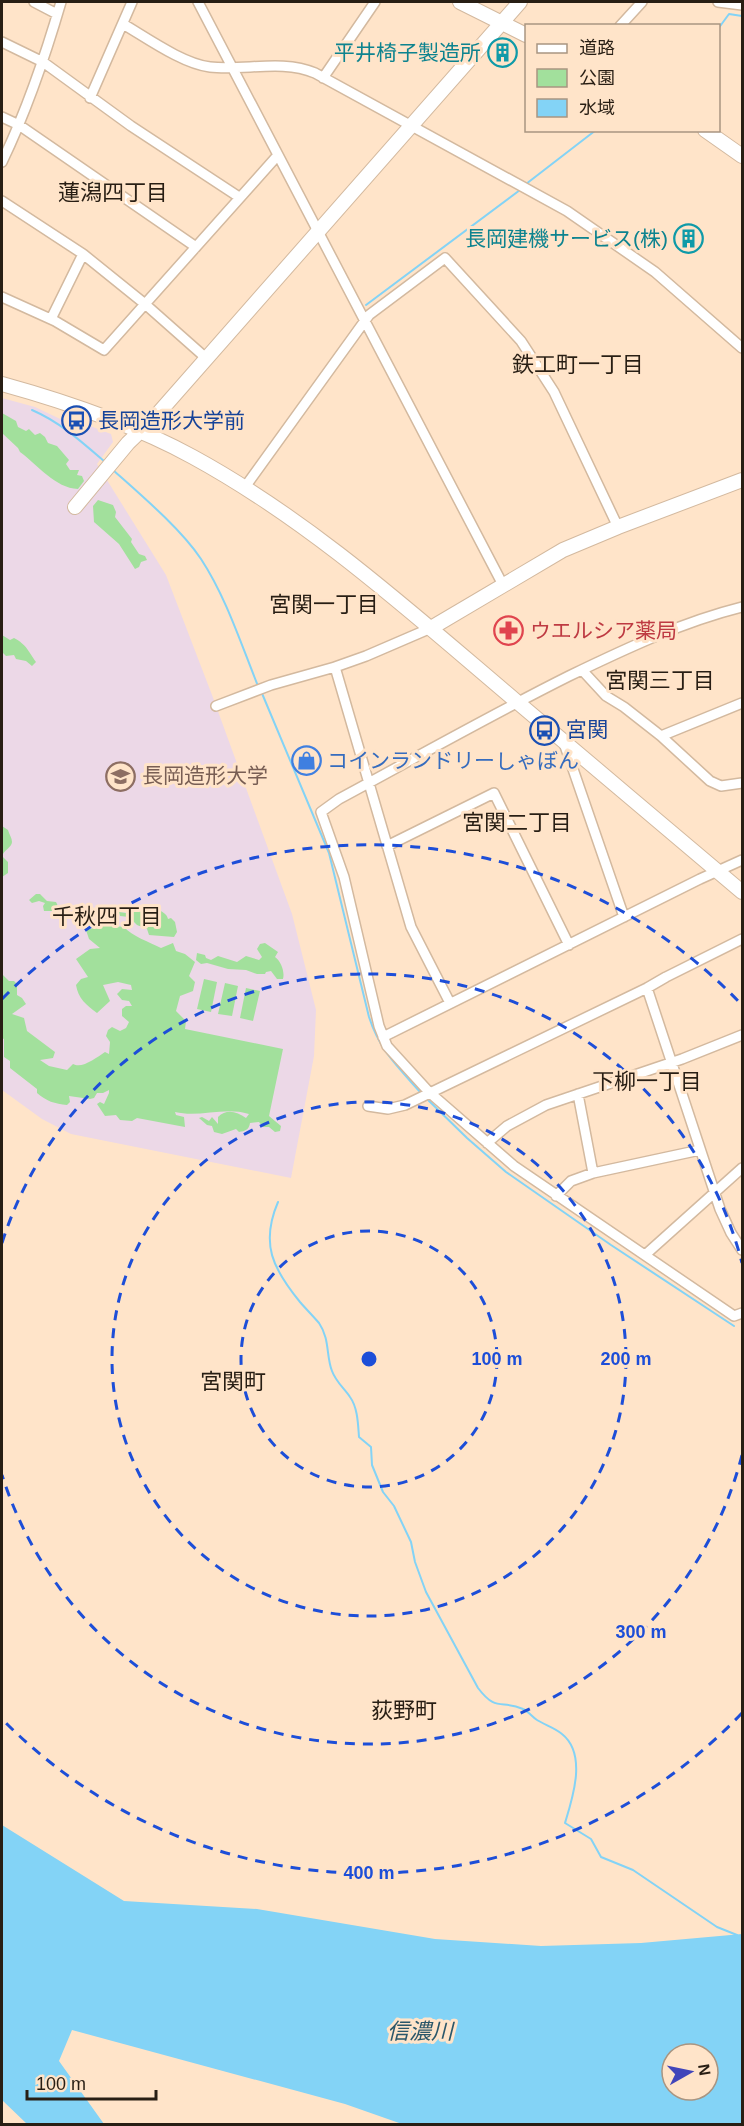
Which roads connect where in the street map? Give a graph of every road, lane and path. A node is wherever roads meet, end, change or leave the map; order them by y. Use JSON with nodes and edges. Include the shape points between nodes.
{"nodes":[{"id":1,"x":34,"y":2,"type":"edge"},
{"id":2,"x":61,"y":2,"type":"edge"},
{"id":3,"x":132,"y":2,"type":"edge"},
{"id":4,"x":198,"y":2,"type":"edge"},
{"id":5,"x":375,"y":2,"type":"edge"},
{"id":6,"x":460,"y":2,"type":"edge"},
{"id":7,"x":520,"y":2,"type":"edge"},
{"id":8,"x":642,"y":2,"type":"edge"},
{"id":9,"x":718,"y":2,"type":"edge"},
{"id":10,"x":742,"y":5,"type":"edge"},
{"id":11,"x":57,"y":14,"type":"junction"},
{"id":12,"x":501,"y":23,"type":"junction"},
{"id":13,"x":123,"y":24,"type":"junction"},
{"id":14,"x":622,"y":24,"type":"edge"},
{"id":15,"x":525,"y":35,"type":"edge"},
{"id":16,"x":2,"y":42,"type":"edge"},
{"id":17,"x":43,"y":62,"type":"junction"},
{"id":18,"x":233,"y":69,"type":"junction"},
{"id":19,"x":323,"y":78,"type":"junction"},
{"id":20,"x":90,"y":98,"type":"junction"},
{"id":21,"x":2,"y":117,"type":"edge"},
{"id":22,"x":19,"y":125,"type":"junction"},
{"id":23,"x":411,"y":127,"type":"junction"},
{"id":24,"x":708,"y":132,"type":"edge"},
{"id":25,"x":278,"y":155,"type":"junction"},
{"id":26,"x":742,"y":156,"type":"edge"},
{"id":27,"x":2,"y":162,"type":"edge"},
{"id":28,"x":239,"y":197,"type":"junction"},
{"id":29,"x":2,"y":201,"type":"edge"},
{"id":30,"x":318,"y":231,"type":"junction"},
{"id":31,"x":196,"y":247,"type":"junction"},
{"id":32,"x":83,"y":254,"type":"junction"},
{"id":33,"x":2,"y":297,"type":"edge"},
{"id":34,"x":146,"y":304,"type":"junction"},
{"id":35,"x":51,"y":319,"type":"junction"},
{"id":36,"x":364,"y":320,"type":"junction"},
{"id":37,"x":742,"y":348,"type":"edge"},
{"id":38,"x":206,"y":357,"type":"junction"},
{"id":39,"x":2,"y":384,"type":"edge"},
{"id":40,"x":2,"y":389,"type":"edge"},
{"id":41,"x":59,"y":402,"type":"junction"},
{"id":42,"x":140,"y":432,"type":"junction"},
{"id":43,"x":742,"y":480,"type":"edge"},
{"id":44,"x":245,"y":487,"type":"junction"},
{"id":45,"x":75,"y":507,"type":"dead end"},
{"id":46,"x":618,"y":526,"type":"junction"},
{"id":47,"x":503,"y":585,"type":"junction"},
{"id":48,"x":742,"y":607,"type":"edge"},
{"id":49,"x":431,"y":628,"type":"junction"},
{"id":50,"x":335,"y":667,"type":"junction"},
{"id":51,"x":582,"y":670,"type":"junction"},
{"id":52,"x":516,"y":702,"type":"junction"},
{"id":53,"x":742,"y":703,"type":"edge"},
{"id":54,"x":216,"y":706,"type":"dead end"},
{"id":55,"x":661,"y":736,"type":"junction"},
{"id":56,"x":564,"y":741,"type":"junction"},
{"id":57,"x":369,"y":783,"type":"junction"},
{"id":58,"x":742,"y":783,"type":"edge"},
{"id":59,"x":387,"y":846,"type":"junction"},
{"id":60,"x":742,"y":860,"type":"edge"},
{"id":61,"x":718,"y":871,"type":"junction"},
{"id":62,"x":742,"y":892,"type":"edge"},
{"id":63,"x":624,"y":917,"type":"junction"},
{"id":64,"x":742,"y":939,"type":"edge"},
{"id":65,"x":569,"y":945,"type":"junction"},
{"id":66,"x":647,"y":988,"type":"junction"},
{"id":67,"x":450,"y":1003,"type":"junction"},
{"id":68,"x":742,"y":1035,"type":"edge"},
{"id":69,"x":383,"y":1037,"type":"junction"},
{"id":70,"x":671,"y":1062,"type":"junction"},
{"id":71,"x":429,"y":1092,"type":"junction"},
{"id":72,"x":579,"y":1094,"type":"junction"},
{"id":73,"x":368,"y":1106,"type":"dead end"},
{"id":74,"x":487,"y":1143,"type":"junction"},
{"id":75,"x":700,"y":1150,"type":"junction"},
{"id":76,"x":742,"y":1168,"type":"edge"},
{"id":77,"x":593,"y":1173,"type":"junction"},
{"id":78,"x":714,"y":1193,"type":"junction"},
{"id":79,"x":556,"y":1196,"type":"junction"},
{"id":80,"x":742,"y":1250,"type":"edge"},
{"id":81,"x":645,"y":1255,"type":"junction"},
{"id":82,"x":742,"y":1313,"type":"edge"}],
"edges":[{"from":1,"to":11,"type":"street"},
{"from":2,"to":11,"type":"street"},
{"from":3,"to":13,"type":"street"},
{"from":4,"to":18,"type":"street"},
{"from":5,"to":19,"type":"street"},
{"from":6,"to":12,"type":"street"},
{"from":7,"to":12,"type":"street"},
{"from":8,"to":14,"type":"street"},
{"from":9,"to":10,"type":"street"},
{"from":11,"to":17,"type":"street"},
{"from":12,"to":15,"type":"street"},
{"from":12,"to":23,"type":"street"},
{"from":13,"to":18,"type":"street","via":[[199,65]]},
{"from":13,"to":20,"type":"street"},
{"from":16,"to":17,"type":"street"},
{"from":17,"to":20,"type":"street"},
{"from":17,"to":22,"type":"street"},
{"from":18,"to":19,"type":"street","via":[[294,66]]},
{"from":18,"to":25,"type":"street"},
{"from":19,"to":23,"type":"street"},
{"from":20,"to":28,"type":"street"},
{"from":21,"to":22,"type":"street"},
{"from":22,"to":27,"type":"street"},
{"from":22,"to":31,"type":"street"},
{"from":23,"to":30,"type":"street"},
{"from":23,"to":37,"type":"street","via":[[567,211],[655,272]]},
{"from":24,"to":26,"type":"street"},
{"from":25,"to":28,"type":"street"},
{"from":25,"to":30,"type":"street"},
{"from":28,"to":31,"type":"street"},
{"from":29,"to":32,"type":"street"},
{"from":30,"to":36,"type":"street"},
{"from":30,"to":38,"type":"street"},
{"from":31,"to":34,"type":"street"},
{"from":32,"to":34,"type":"street"},
{"from":32,"to":35,"type":"street"},
{"from":33,"to":35,"type":"street"},
{"from":34,"to":35,"type":"street","via":[[104,350]]},
{"from":34,"to":38,"type":"street"},
{"from":36,"to":44,"type":"street"},
{"from":36,"to":46,"type":"street","via":[[445,258],[521,342],[554,392]]},
{"from":36,"to":47,"type":"street"},
{"from":38,"to":42,"type":"street"},
{"from":39,"to":41,"type":"street"},
{"from":40,"to":41,"type":"street"},
{"from":41,"to":42,"type":"street"},
{"from":42,"to":44,"type":"street"},
{"from":42,"to":45,"type":"street"},
{"from":43,"to":46,"type":"street"},
{"from":44,"to":49,"type":"street"},
{"from":46,"to":47,"type":"street","via":[[563,550]]},
{"from":47,"to":49,"type":"street"},
{"from":48,"to":51,"type":"street","via":[[667,632]]},
{"from":49,"to":50,"type":"street"},
{"from":49,"to":52,"type":"street"},
{"from":50,"to":54,"type":"street"},
{"from":50,"to":57,"type":"street"},
{"from":51,"to":52,"type":"street"},
{"from":51,"to":55,"type":"street","via":[[606,696]]},
{"from":52,"to":56,"type":"street"},
{"from":52,"to":57,"type":"street"},
{"from":53,"to":55,"type":"street"},
{"from":55,"to":58,"type":"street","via":[[710,781],[722,786]]},
{"from":56,"to":61,"type":"street"},
{"from":56,"to":63,"type":"street"},
{"from":57,"to":59,"type":"street"},
{"from":57,"to":69,"type":"street","via":[[321,812],[344,877]]},
{"from":59,"to":65,"type":"street","via":[[494,793]]},
{"from":59,"to":67,"type":"street","via":[[411,927]]},
{"from":60,"to":61,"type":"street"},
{"from":61,"to":62,"type":"street"},
{"from":61,"to":63,"type":"street"},
{"from":63,"to":65,"type":"street"},
{"from":64,"to":66,"type":"street"},
{"from":65,"to":67,"type":"street"},
{"from":66,"to":70,"type":"street"},
{"from":66,"to":71,"type":"street"},
{"from":67,"to":69,"type":"street"},
{"from":68,"to":70,"type":"street"},
{"from":69,"to":71,"type":"street"},
{"from":70,"to":72,"type":"street"},
{"from":70,"to":75,"type":"street"},
{"from":71,"to":73,"type":"street","via":[[394,1109]]},
{"from":71,"to":74,"type":"street"},
{"from":72,"to":74,"type":"street","via":[[533,1110]]},
{"from":72,"to":77,"type":"street"},
{"from":74,"to":79,"type":"street"},
{"from":75,"to":77,"type":"street"},
{"from":75,"to":78,"type":"street"},
{"from":76,"to":78,"type":"street"},
{"from":77,"to":79,"type":"street","via":[[571,1181]]},
{"from":78,"to":80,"type":"street"},
{"from":78,"to":81,"type":"street"},
{"from":79,"to":81,"type":"street"},
{"from":81,"to":82,"type":"street","via":[[734,1316]]}]}
